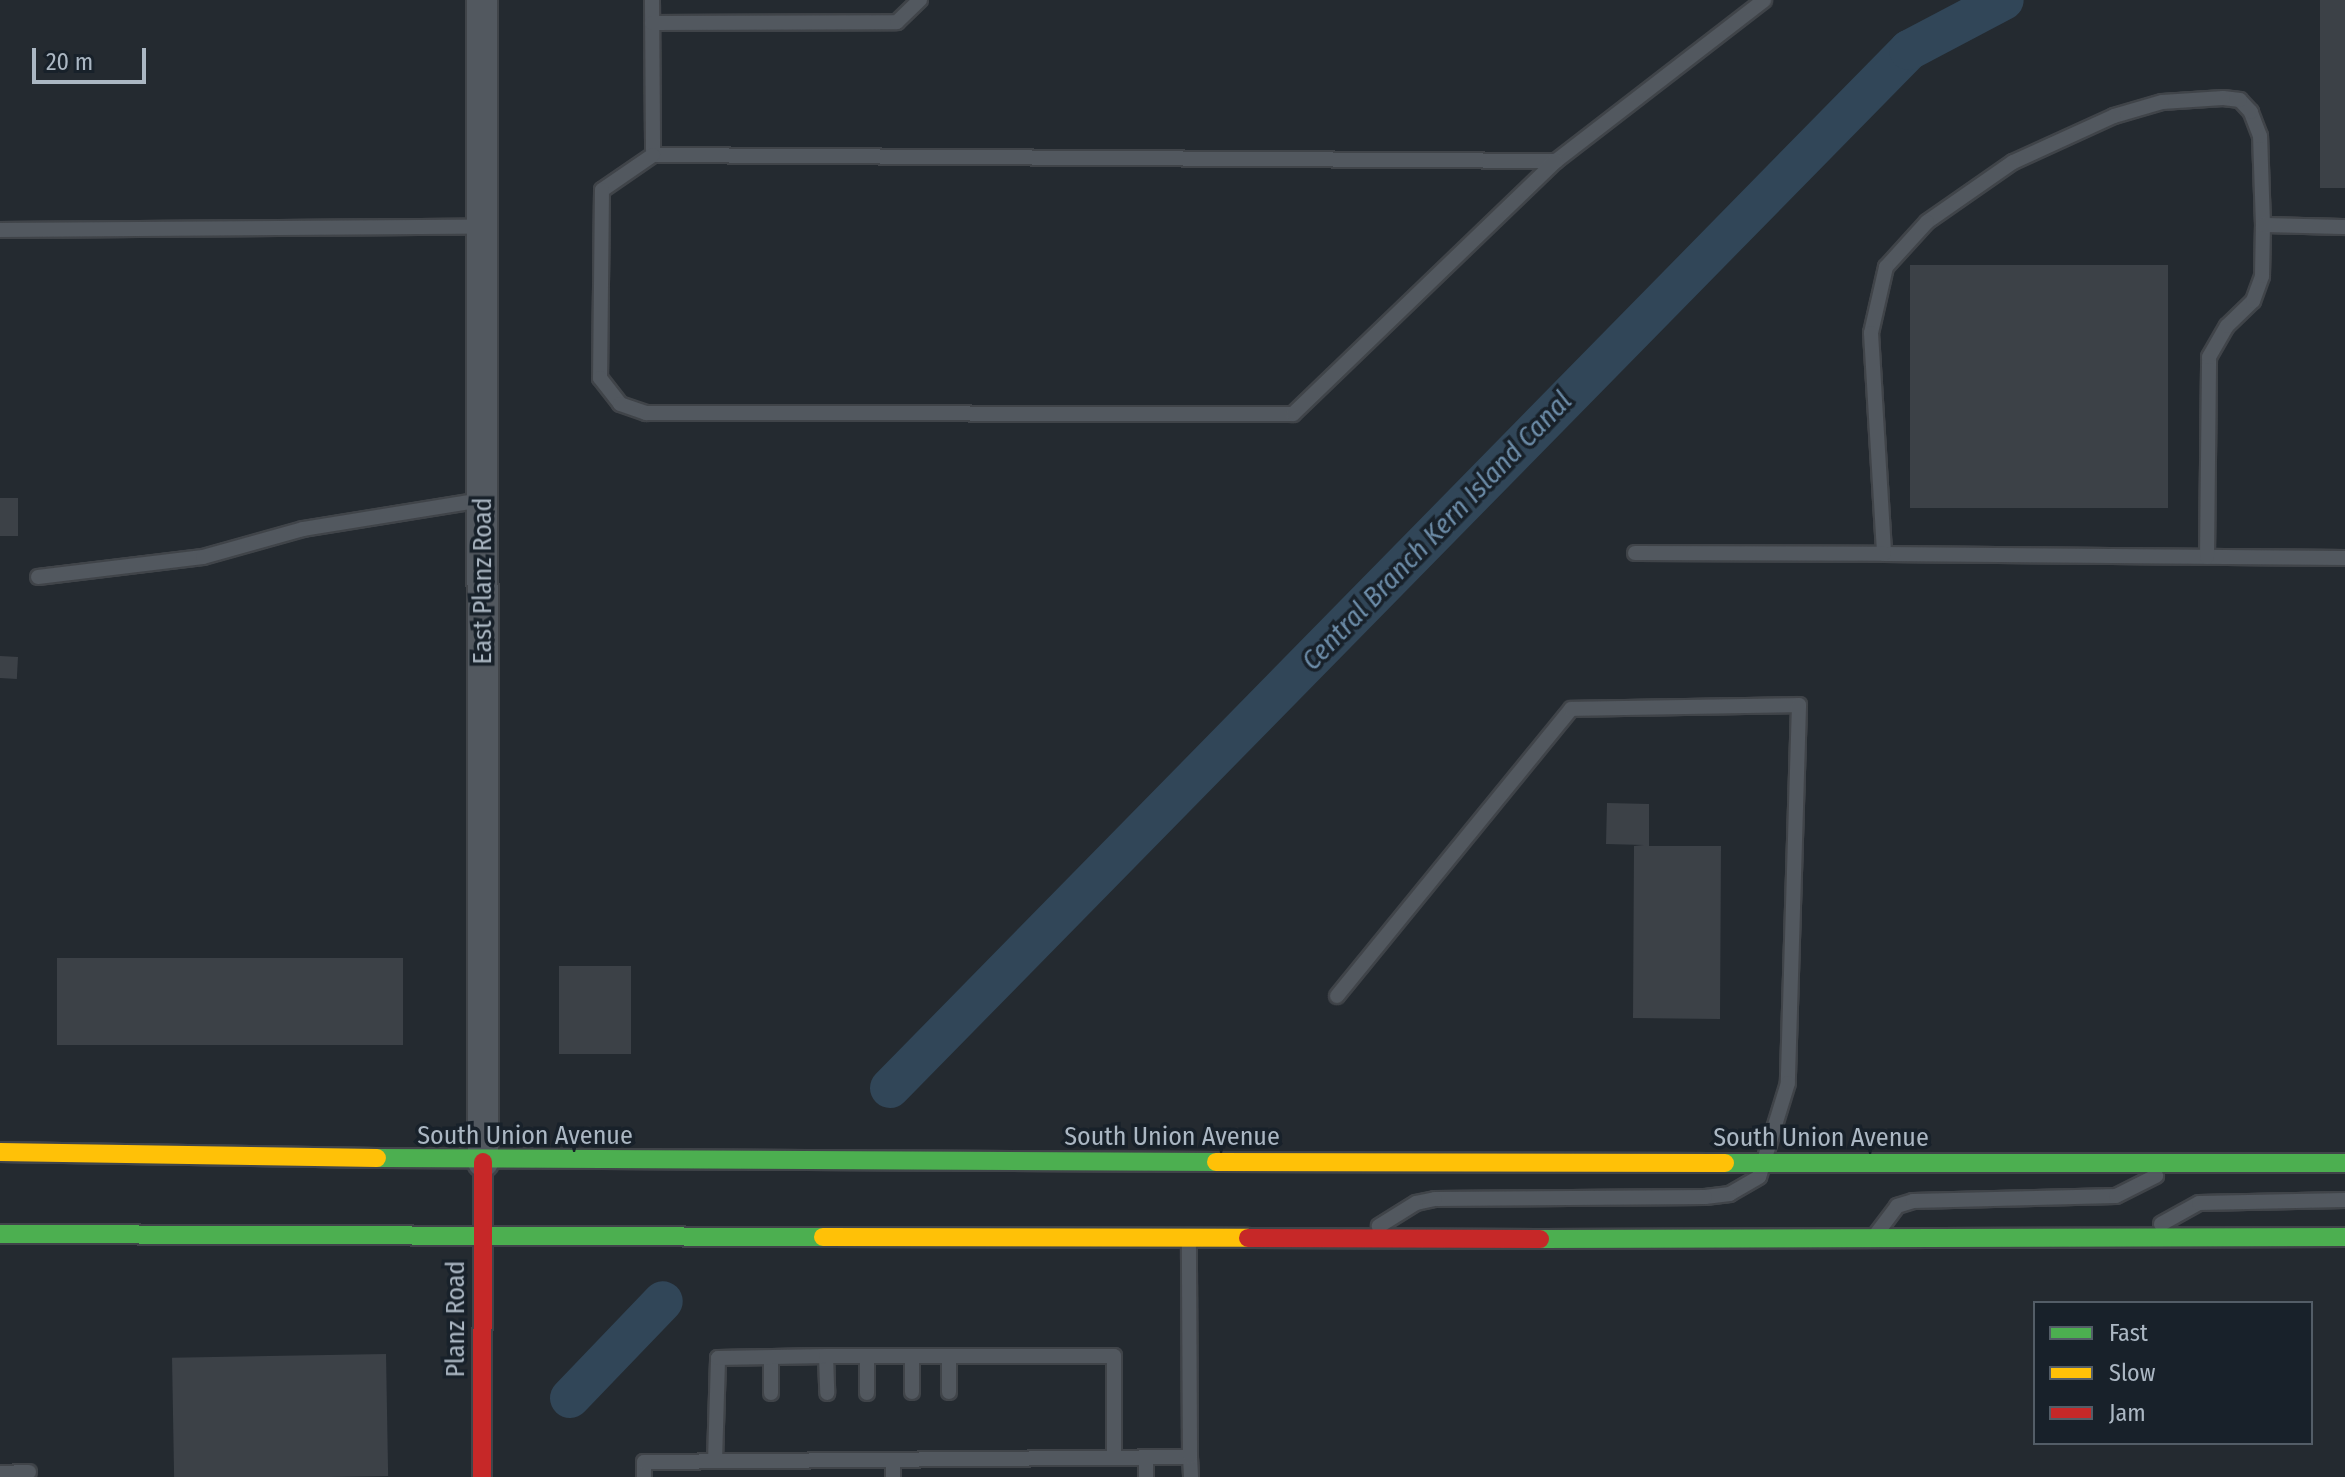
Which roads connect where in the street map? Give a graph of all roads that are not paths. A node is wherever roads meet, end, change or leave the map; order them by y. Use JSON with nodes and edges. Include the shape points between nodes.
{"nodes":[{"id":1,"x":482,"y":0,"type":"edge"},
{"id":2,"x":652,"y":0,"type":"edge"},
{"id":3,"x":920,"y":0,"type":"edge"},
{"id":4,"x":1764,"y":0,"type":"edge"},
{"id":5,"x":652,"y":23,"type":"junction"},
{"id":6,"x":653,"y":155,"type":"junction"},
{"id":7,"x":1556,"y":161,"type":"junction"},
{"id":8,"x":2263,"y":225,"type":"junction"},
{"id":9,"x":482,"y":227,"type":"junction"},
{"id":10,"x":2345,"y":227,"type":"edge"},
{"id":11,"x":0,"y":230,"type":"edge"},
{"id":12,"x":483,"y":500,"type":"junction"},
{"id":13,"x":1635,"y":553,"type":"dead end"},
{"id":14,"x":1884,"y":554,"type":"junction"},
{"id":15,"x":2207,"y":557,"type":"junction"},
{"id":16,"x":2345,"y":558,"type":"edge"},
{"id":17,"x":38,"y":577,"type":"dead end"},
{"id":18,"x":1337,"y":996,"type":"dead end"},
{"id":19,"x":0,"y":1152,"type":"edge"},
{"id":20,"x":483,"y":1162,"type":"junction"},
{"id":21,"x":2345,"y":1163,"type":"edge"},
{"id":22,"x":1767,"y":1164,"type":"junction"},
{"id":23,"x":2174,"y":1166,"type":"junction"},
{"id":24,"x":2345,"y":1200,"type":"edge"},
{"id":25,"x":0,"y":1234,"type":"edge"},
{"id":26,"x":483,"y":1234,"type":"junction"},
{"id":27,"x":2143,"y":1234,"type":"junction"},
{"id":28,"x":1189,"y":1236,"type":"junction"},
{"id":29,"x":1364,"y":1237,"type":"junction"},
{"id":30,"x":2345,"y":1237,"type":"edge"},
{"id":31,"x":1874,"y":1240,"type":"junction"},
{"id":32,"x":826,"y":1356,"type":"junction"},
{"id":33,"x":949,"y":1356,"type":"junction"},
{"id":34,"x":867,"y":1357,"type":"junction"},
{"id":35,"x":912,"y":1357,"type":"junction"},
{"id":36,"x":771,"y":1358,"type":"junction"},
{"id":37,"x":912,"y":1392,"type":"dead end"},
{"id":38,"x":949,"y":1392,"type":"dead end"},
{"id":39,"x":771,"y":1393,"type":"dead end"},
{"id":40,"x":827,"y":1393,"type":"dead end"},
{"id":41,"x":867,"y":1393,"type":"dead end"},
{"id":42,"x":771,"y":1444,"type":"dead end"},
{"id":43,"x":827,"y":1444,"type":"dead end"},
{"id":44,"x":1190,"y":1457,"type":"junction"},
{"id":45,"x":1114,"y":1458,"type":"junction"},
{"id":46,"x":1146,"y":1458,"type":"junction"},
{"id":47,"x":828,"y":1460,"type":"junction"},
{"id":48,"x":893,"y":1460,"type":"junction"},
{"id":49,"x":715,"y":1461,"type":"junction"},
{"id":50,"x":770,"y":1461,"type":"junction"},
{"id":51,"x":29,"y":1472,"type":"dead end"},
{"id":52,"x":0,"y":1473,"type":"edge"},
{"id":53,"x":482,"y":1477,"type":"edge"},
{"id":54,"x":644,"y":1477,"type":"edge"},
{"id":55,"x":893,"y":1477,"type":"edge"},
{"id":56,"x":1146,"y":1477,"type":"edge"},
{"id":57,"x":1191,"y":1477,"type":"edge"}],
"edges":[{"from":1,"to":9,"type":"street","name":"East Planz Road"},
{"from":2,"to":5,"type":"lane"},
{"from":3,"to":5,"type":"lane","via":[[897,22]]},
{"from":4,"to":7,"type":"lane"},
{"from":5,"to":6,"type":"lane"},
{"from":6,"to":7,"type":"lane"},
{"from":6,"to":7,"type":"lane","via":[[602,190],[600,378],[620,404],[646,413],[1293,414]]},
{"from":8,"to":10,"type":"lane"},
{"from":8,"to":14,"type":"lane","via":[[2260,136],[2240,100],[2223,98],[2162,102],[2114,116],[2013,162],[1927,222],[1886,267],[1871,333]]},
{"from":8,"to":15,"type":"lane","via":[[2262,276],[2253,301],[2227,326],[2209,357]]},
{"from":9,"to":11,"type":"lane"},
{"from":9,"to":12,"type":"street","name":"East Planz Road"},
{"from":12,"to":17,"type":"lane","via":[[303,529],[203,557]]},
{"from":12,"to":20,"type":"street","name":"East Planz Road"},
{"from":13,"to":14,"type":"lane"},
{"from":14,"to":15,"type":"lane"},
{"from":15,"to":16,"type":"lane"},
{"from":18,"to":22,"type":"lane","via":[[1571,709],[1799,705],[1788,1083]]},
{"from":19,"to":20,"type":"main road","name":"South Union Avenue"},
{"from":20,"to":22,"type":"main road","name":"South Union Avenue"},
{"from":20,"to":26,"type":"main road","name":"Planz Road"},
{"from":21,"to":23,"type":"main road","name":"South Union Avenue"},
{"from":22,"to":23,"type":"main road","name":"South Union Avenue"},
{"from":22,"to":29,"type":"lane","via":[[1748,1187],[1730,1194],[1435,1199],[1416,1203]]},
{"from":23,"to":31,"type":"lane","via":[[2116,1196],[1913,1201],[1883,1219]]},
{"from":24,"to":27,"type":"lane","via":[[2199,1203]]},
{"from":25,"to":26,"type":"main road"},
{"from":26,"to":28,"type":"main road"},
{"from":26,"to":53,"type":"main road","name":"Planz Road"},
{"from":27,"to":30,"type":"main road"},
{"from":27,"to":31,"type":"main road"},
{"from":28,"to":29,"type":"main road"},
{"from":28,"to":44,"type":"lane"},
{"from":29,"to":31,"type":"main road"},
{"from":32,"to":34,"type":"lane"},
{"from":32,"to":36,"type":"lane"},
{"from":32,"to":40,"type":"lane"},
{"from":33,"to":35,"type":"lane"},
{"from":33,"to":38,"type":"lane"},
{"from":33,"to":45,"type":"lane","via":[[1114,1356]]},
{"from":34,"to":35,"type":"lane"},
{"from":34,"to":41,"type":"lane"},
{"from":35,"to":37,"type":"lane"},
{"from":36,"to":39,"type":"lane"},
{"from":36,"to":49,"type":"lane","via":[[718,1358]]},
{"from":42,"to":50,"type":"lane"},
{"from":43,"to":47,"type":"lane"},
{"from":44,"to":46,"type":"lane"},
{"from":44,"to":57,"type":"lane"},
{"from":45,"to":46,"type":"lane"},
{"from":45,"to":48,"type":"lane","via":[[911,1452]]},
{"from":46,"to":56,"type":"lane"},
{"from":47,"to":48,"type":"lane","via":[[867,1453]]},
{"from":47,"to":50,"type":"lane"},
{"from":48,"to":55,"type":"lane"},
{"from":49,"to":50,"type":"lane"},
{"from":49,"to":54,"type":"lane","via":[[644,1462]]},
{"from":51,"to":52,"type":"lane"}]}
